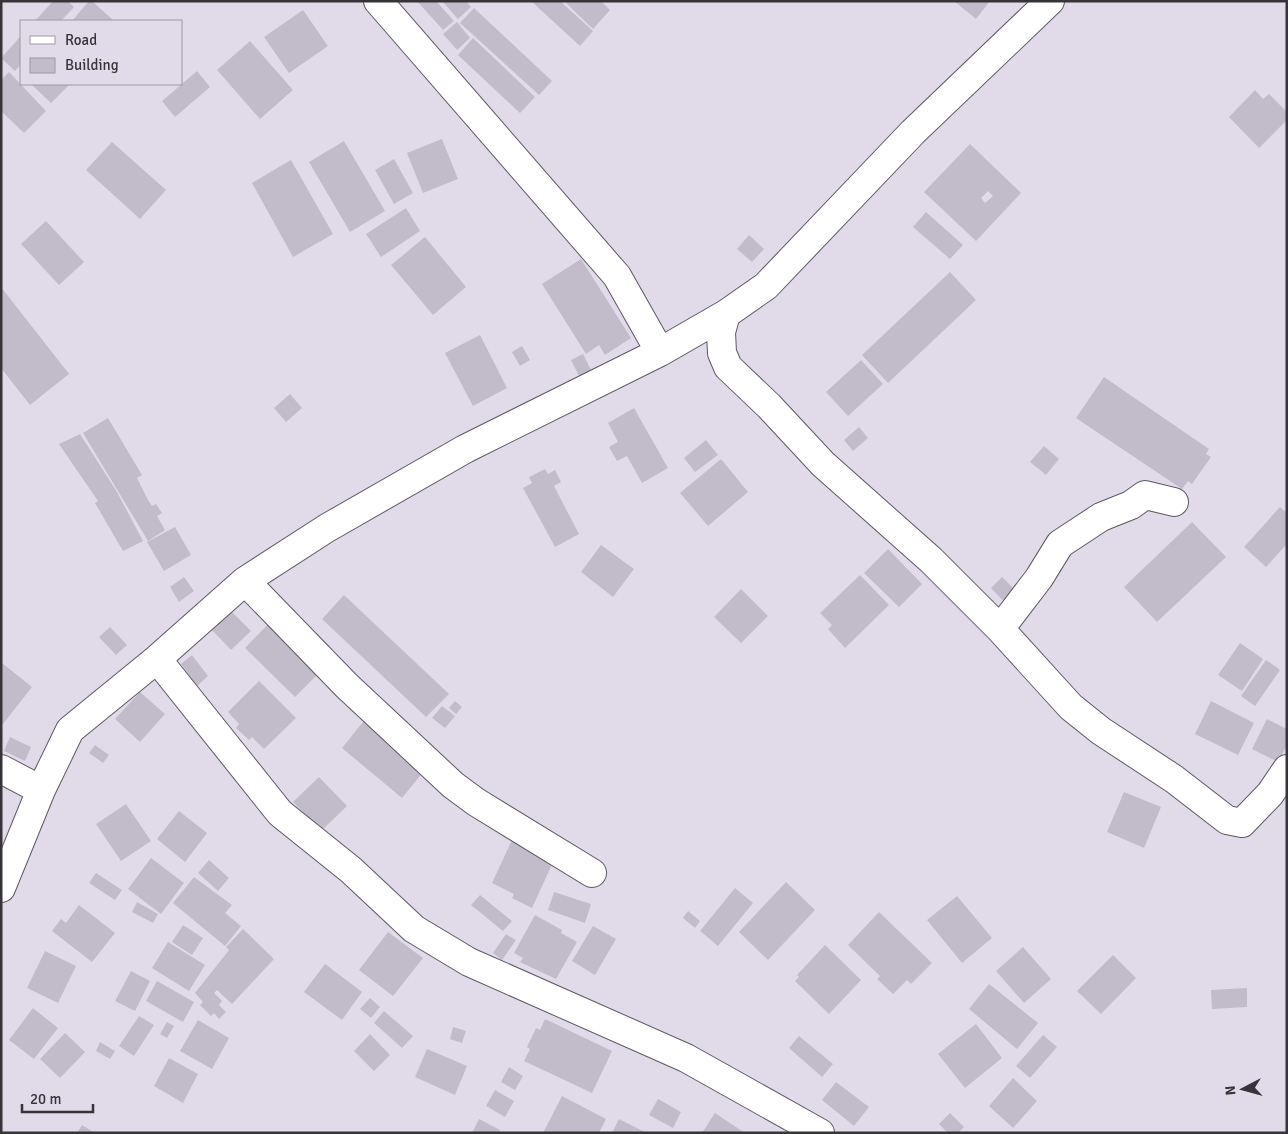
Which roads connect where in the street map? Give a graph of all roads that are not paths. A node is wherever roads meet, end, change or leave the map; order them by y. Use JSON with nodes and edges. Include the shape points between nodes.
{"nodes":[{"id":1,"x":378,"y":1,"type":"edge"},
{"id":2,"x":1050,"y":1,"type":"edge"},
{"id":3,"x":726,"y":314,"type":"junction"},
{"id":4,"x":660,"y":352,"type":"junction"},
{"id":5,"x":1174,"y":502,"type":"dead end"},
{"id":6,"x":245,"y":581,"type":"junction"},
{"id":7,"x":1000,"y":629,"type":"junction"},
{"id":8,"x":157,"y":659,"type":"junction"},
{"id":9,"x":1,"y":769,"type":"edge"},
{"id":10,"x":1287,"y":769,"type":"edge"},
{"id":11,"x":41,"y":790,"type":"junction"},
{"id":12,"x":592,"y":873,"type":"dead end"},
{"id":13,"x":1,"y":888,"type":"edge"},
{"id":14,"x":820,"y":1133,"type":"edge"}],
"edges":[{"from":1,"to":4,"type":"street","via":[[617,276]]},
{"from":2,"to":3,"type":"street","via":[[913,132],[766,286]]},
{"from":3,"to":4,"type":"street"},
{"from":3,"to":7,"type":"street","via":[[721,332],[722,353],[728,367],[823,464],[931,560]]},
{"from":4,"to":6,"type":"street","via":[[465,449],[326,528]]},
{"from":5,"to":7,"type":"street","via":[[1145,495],[1131,506],[1101,517],[1060,544]]},
{"from":6,"to":8,"type":"street"},
{"from":6,"to":12,"type":"street","via":[[347,686],[453,785]]},
{"from":7,"to":10,"type":"street","via":[[1070,706],[1227,820],[1242,823],[1270,794]]},
{"from":8,"to":11,"type":"street","via":[[70,730]]},
{"from":8,"to":14,"type":"street","via":[[280,813],[351,870],[414,929],[469,962],[686,1058]]},
{"from":9,"to":11,"type":"street"},
{"from":11,"to":13,"type":"street"}]}
